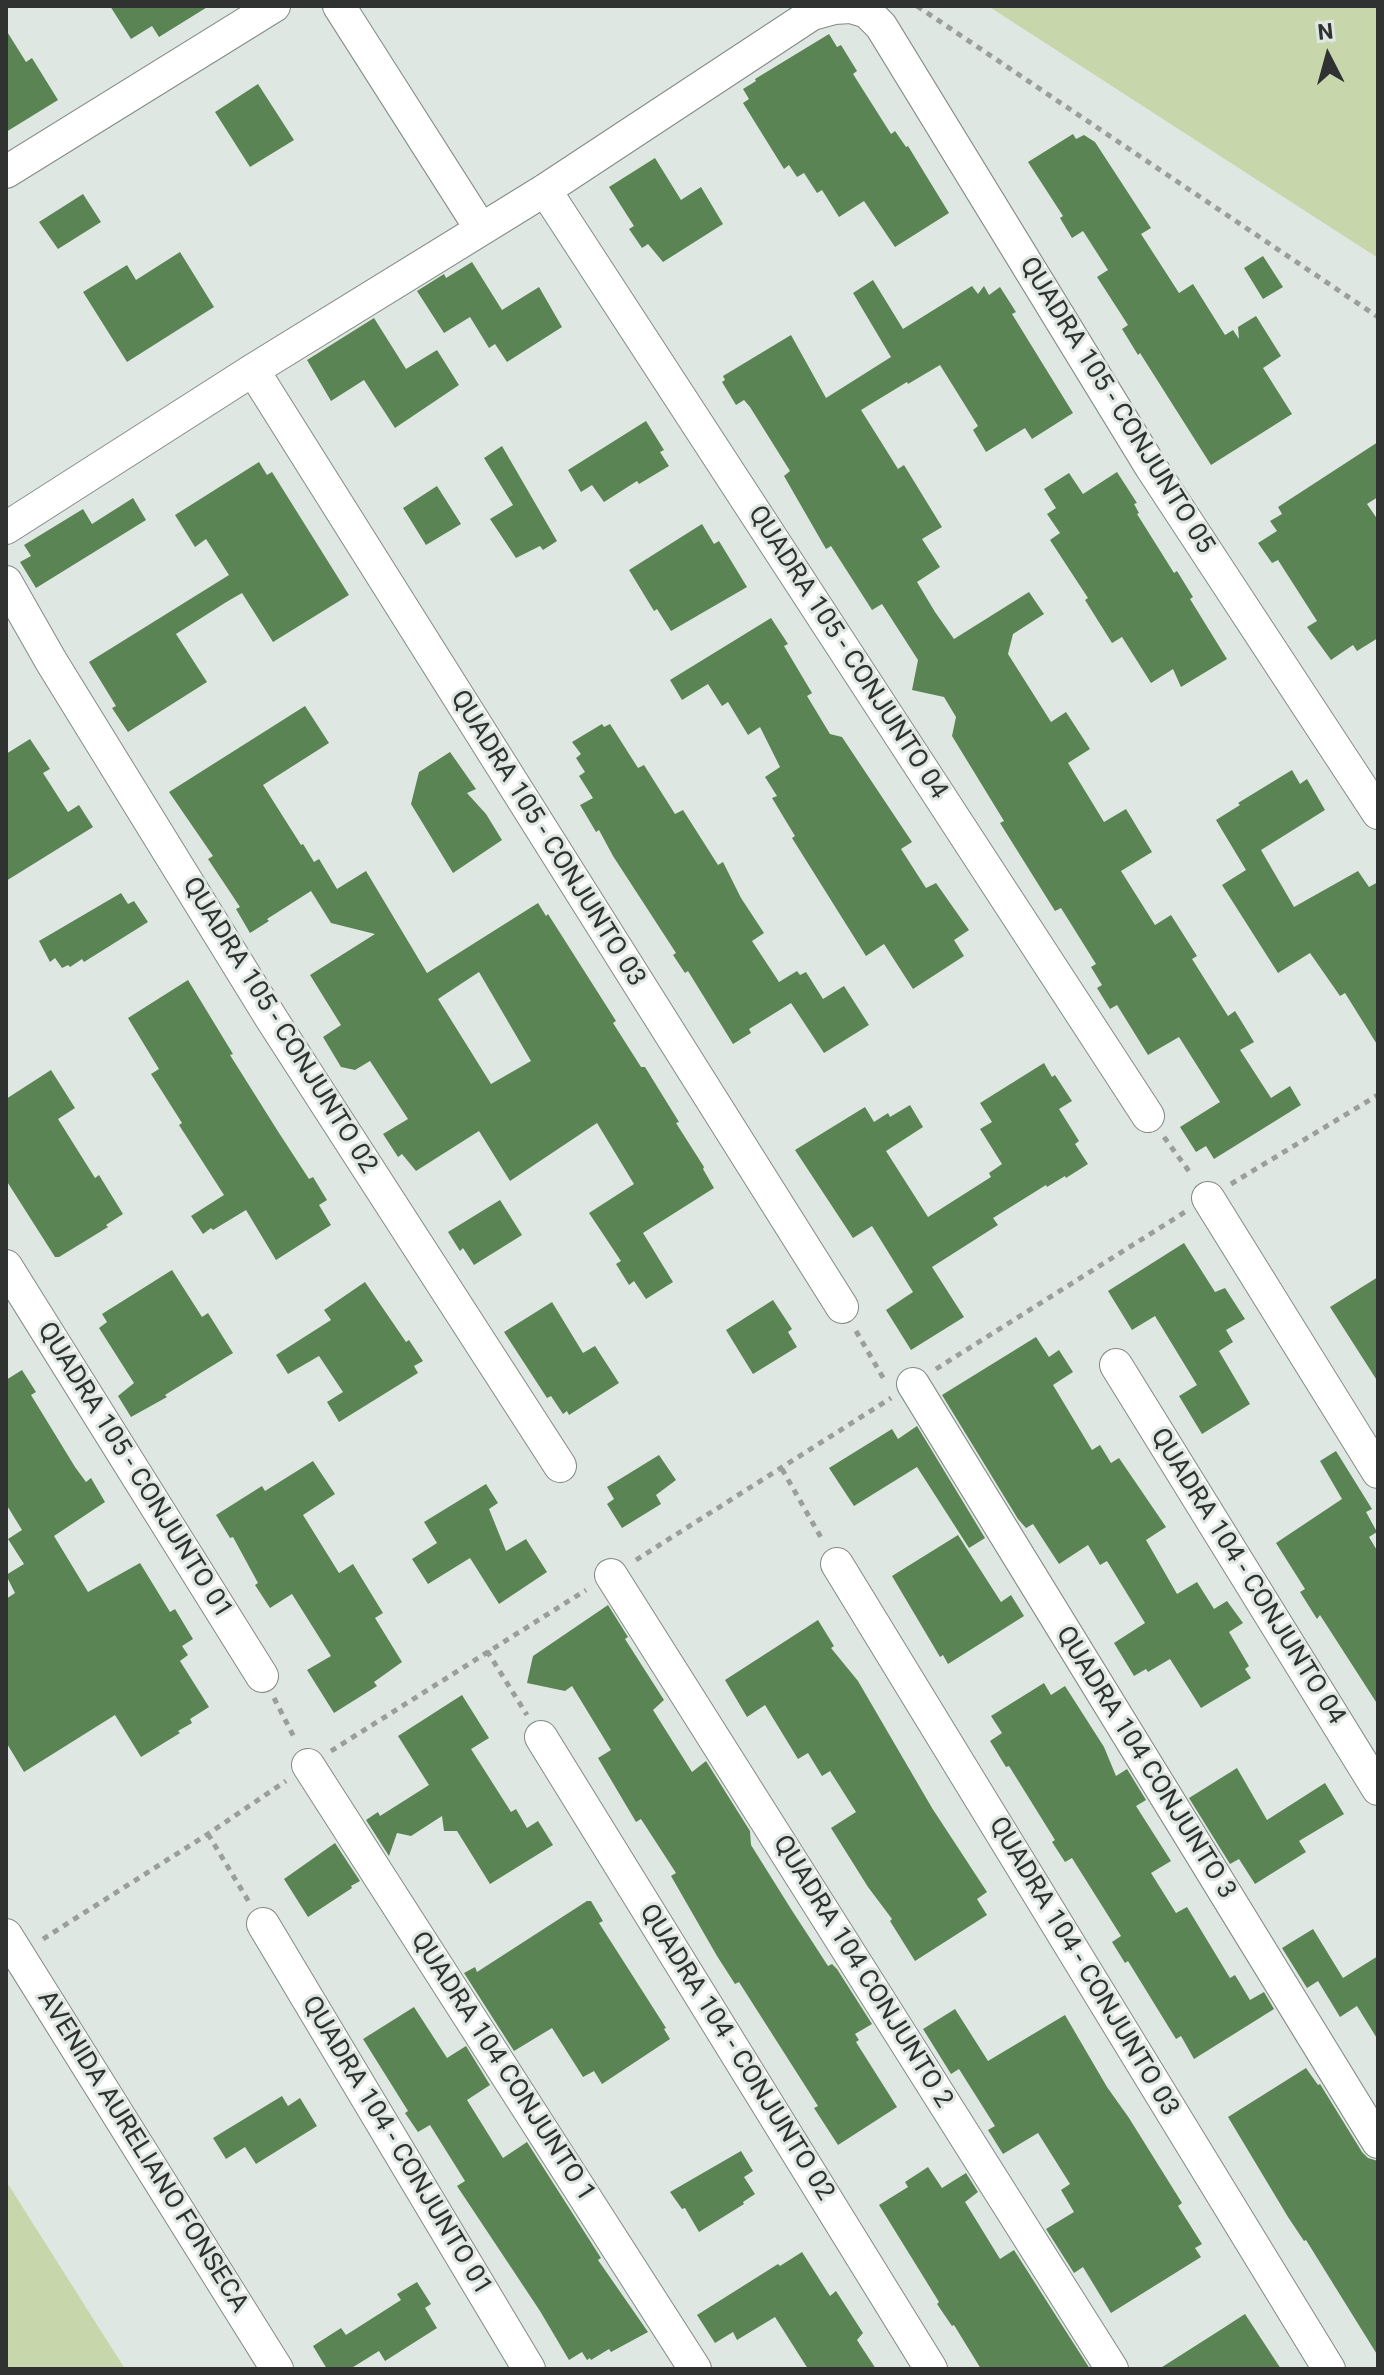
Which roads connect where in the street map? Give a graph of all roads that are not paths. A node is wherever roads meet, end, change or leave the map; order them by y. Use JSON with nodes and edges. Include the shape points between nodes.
{"nodes":[{"id":1,"x":339,"y":6,"type":"edge"},
{"id":2,"x":851,"y":7,"type":"edge"},
{"id":3,"x":264,"y":9,"type":"edge"},
{"id":4,"x":6,"y":172,"type":"edge"},
{"id":5,"x":545,"y":190,"type":"junction"},
{"id":6,"x":481,"y":229,"type":"junction"},
{"id":7,"x":253,"y":370,"type":"junction"},
{"id":8,"x":6,"y":528,"type":"edge"},
{"id":9,"x":6,"y":582,"type":"edge"},
{"id":10,"x":1378,"y":813,"type":"edge"},
{"id":11,"x":1148,"y":1116,"type":"road end"},
{"id":12,"x":1208,"y":1198,"type":"road end"},
{"id":13,"x":6,"y":1266,"type":"edge"},
{"id":14,"x":842,"y":1307,"type":"road end"},
{"id":15,"x":1116,"y":1365,"type":"dead end"},
{"id":16,"x":900,"y":1383,"type":"road end"},
{"id":17,"x":560,"y":1466,"type":"dead end"},
{"id":18,"x":1378,"y":1472,"type":"edge"},
{"id":19,"x":837,"y":1564,"type":"road end"},
{"id":20,"x":611,"y":1575,"type":"dead end"},
{"id":21,"x":262,"y":1676,"type":"road end"},
{"id":22,"x":541,"y":1737,"type":"road end"},
{"id":23,"x":308,"y":1765,"type":"road end"},
{"id":24,"x":1378,"y":1789,"type":"edge"},
{"id":25,"x":263,"y":1924,"type":"road end"},
{"id":26,"x":6,"y":1935,"type":"edge"},
{"id":27,"x":1378,"y":2142,"type":"edge"},
{"id":28,"x":277,"y":2369,"type":"edge"},
{"id":29,"x":529,"y":2369,"type":"edge"},
{"id":30,"x":695,"y":2369,"type":"edge"},
{"id":31,"x":931,"y":2369,"type":"edge"},
{"id":32,"x":1112,"y":2369,"type":"edge"},
{"id":33,"x":1329,"y":2369,"type":"edge"}],
"edges":[{"from":1,"to":6,"type":"street"},
{"from":2,"to":5,"type":"street","via":[[812,14]]},
{"from":2,"to":10,"type":"street","name":"QUADRA 105 - CONJUNTO 05","via":[[867,12],[881,26],[1151,467]]},
{"from":3,"to":4,"type":"street"},
{"from":5,"to":6,"type":"street"},
{"from":5,"to":11,"type":"street","name":"QUADRA 105 - CONJUNTO 04"},
{"from":6,"to":7,"type":"street"},
{"from":7,"to":8,"type":"street"},
{"from":7,"to":14,"type":"street","name":"QUADRA 105 - CONJUNTO 03"},
{"from":9,"to":17,"type":"street","name":"QUADRA 105 - CONJUNTO 02","via":[[271,1018]]},
{"from":12,"to":18,"type":"street"},
{"from":13,"to":21,"type":"street","name":"QUADRA 105 - CONJUNTO 01"},
{"from":15,"to":24,"type":"street","name":"QUADRA 104 - CONJUNTO 04"},
{"from":16,"to":27,"type":"street","name":"QUADRA 104 CONJUNTO 3"},
{"from":19,"to":33,"type":"street","name":"QUADRA 104 - CONJUNTO 03"},
{"from":20,"to":32,"type":"street","name":"QUADRA 104 CONJUNTO 2"},
{"from":22,"to":31,"type":"street","name":"QUADRA 104 - CONJUNTO 02"},
{"from":23,"to":30,"type":"street","name":"QUADRA 104 CONJUNTO 1"},
{"from":25,"to":29,"type":"street","name":"QUADRA 104 - CONJUNTO 01"},
{"from":26,"to":28,"type":"street","name":"AVENIDA AURELIANO FONSECA"}]}
